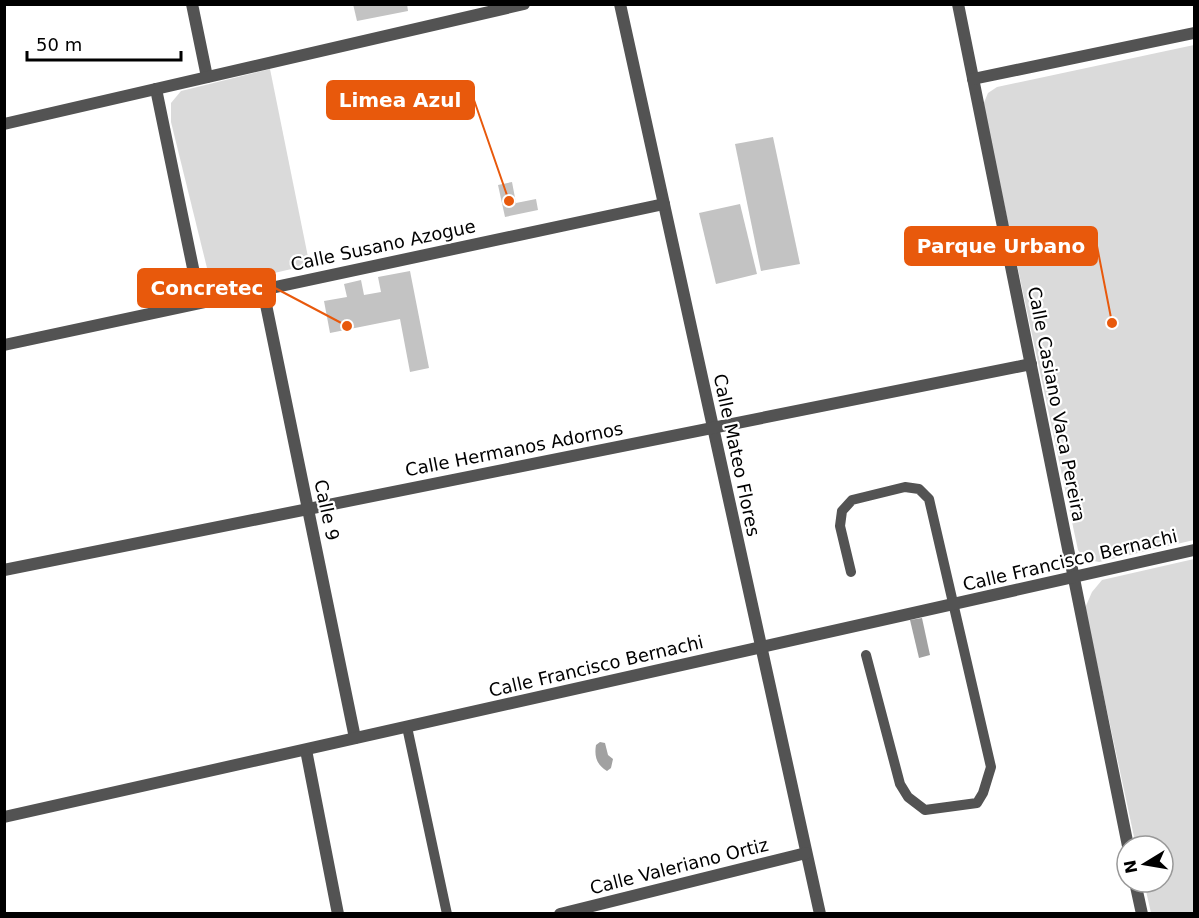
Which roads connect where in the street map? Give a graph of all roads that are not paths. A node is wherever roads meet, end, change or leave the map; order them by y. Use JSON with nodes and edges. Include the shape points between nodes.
{"nodes":[{"id":1,"x":192,"y":4,"type":"edge"},
{"id":2,"x":524,"y":4,"type":"edge"},
{"id":3,"x":620,"y":4,"type":"edge"},
{"id":4,"x":958,"y":4,"type":"edge"},
{"id":5,"x":1194,"y":33,"type":"edge"},
{"id":6,"x":207,"y":77,"type":"junction"},
{"id":7,"x":973,"y":79,"type":"junction"},
{"id":8,"x":156,"y":89,"type":"junction"},
{"id":9,"x":4,"y":124,"type":"edge"},
{"id":10,"x":664,"y":204,"type":"junction"},
{"id":11,"x":263,"y":290,"type":"junction"},
{"id":12,"x":200,"y":302,"type":"junction"},
{"id":13,"x":4,"y":345,"type":"edge"},
{"id":14,"x":1031,"y":364,"type":"junction"},
{"id":15,"x":713,"y":428,"type":"junction"},
{"id":16,"x":308,"y":509,"type":"junction"},
{"id":17,"x":1194,"y":550,"type":"edge"},
{"id":18,"x":4,"y":570,"type":"edge"},
{"id":19,"x":851,"y":572,"type":"dead end"},
{"id":20,"x":1074,"y":577,"type":"junction"},
{"id":21,"x":953,"y":604,"type":"junction"},
{"id":22,"x":761,"y":648,"type":"junction"},
{"id":23,"x":866,"y":655,"type":"dead end"},
{"id":24,"x":407,"y":727,"type":"junction"},
{"id":25,"x":355,"y":738,"type":"junction"},
{"id":26,"x":306,"y":750,"type":"junction"},
{"id":27,"x":4,"y":817,"type":"edge"},
{"id":28,"x":1126,"y":834,"type":"edge"},
{"id":29,"x":807,"y":853,"type":"junction"},
{"id":30,"x":1138,"y":894,"type":"edge"},
{"id":31,"x":338,"y":914,"type":"edge"},
{"id":32,"x":447,"y":914,"type":"edge"},
{"id":33,"x":560,"y":914,"type":"edge"},
{"id":34,"x":820,"y":914,"type":"edge"},
{"id":35,"x":1142,"y":914,"type":"edge"}],
"edges":[{"from":1,"to":6,"type":"street"},
{"from":2,"to":6,"type":"street"},
{"from":3,"to":10,"type":"street","name":"Calle Mateo Flores"},
{"from":4,"to":7,"type":"street","name":"Calle Casiano Vaca Pereira"},
{"from":5,"to":7,"type":"street"},
{"from":6,"to":8,"type":"street"},
{"from":7,"to":14,"type":"street","name":"Calle Casiano Vaca Pereira"},
{"from":8,"to":9,"type":"street"},
{"from":8,"to":12,"type":"street"},
{"from":10,"to":11,"type":"street","name":"Calle Susano Azogue"},
{"from":10,"to":15,"type":"street","name":"Calle Mateo Flores"},
{"from":11,"to":12,"type":"street","name":"Calle Susano Azogue"},
{"from":11,"to":16,"type":"street","name":"Calle 9"},
{"from":12,"to":13,"type":"street","name":"Calle Susano Azogue"},
{"from":14,"to":15,"type":"street","name":"Calle Hermanos Adornos"},
{"from":14,"to":20,"type":"street","name":"Calle Casiano Vaca Pereira"},
{"from":15,"to":16,"type":"street","name":"Calle Hermanos Adornos"},
{"from":15,"to":22,"type":"street","name":"Calle Mateo Flores"},
{"from":16,"to":18,"type":"street","name":"Calle Hermanos Adornos"},
{"from":16,"to":25,"type":"street","name":"Calle 9"},
{"from":17,"to":20,"type":"street","name":"Calle Francisco Bernachi"},
{"from":19,"to":21,"type":"lane","via":[[840,526],[842,511],[852,500],[905,487],[919,489],[929,499]]},
{"from":20,"to":21,"type":"street","name":"Calle Francisco Bernachi"},
{"from":20,"to":28,"type":"street","name":"Calle Casiano Vaca Pereira"},
{"from":21,"to":22,"type":"street","name":"Calle Francisco Bernachi"},
{"from":21,"to":23,"type":"lane","via":[[991,767],[977,803],[925,810],[908,797],[900,784]]},
{"from":22,"to":24,"type":"street","name":"Calle Francisco Bernachi"},
{"from":22,"to":29,"type":"street","name":"Calle Mateo Flores"},
{"from":24,"to":25,"type":"street","name":"Calle Francisco Bernachi"},
{"from":24,"to":32,"type":"lane"},
{"from":25,"to":26,"type":"street","name":"Calle Francisco Bernachi"},
{"from":26,"to":27,"type":"street","name":"Calle Francisco Bernachi"},
{"from":26,"to":31,"type":"street"},
{"from":29,"to":33,"type":"street","name":"Calle Valeriano Ortiz"},
{"from":29,"to":34,"type":"street","name":"Calle Mateo Flores"},
{"from":30,"to":35,"type":"street"}]}
